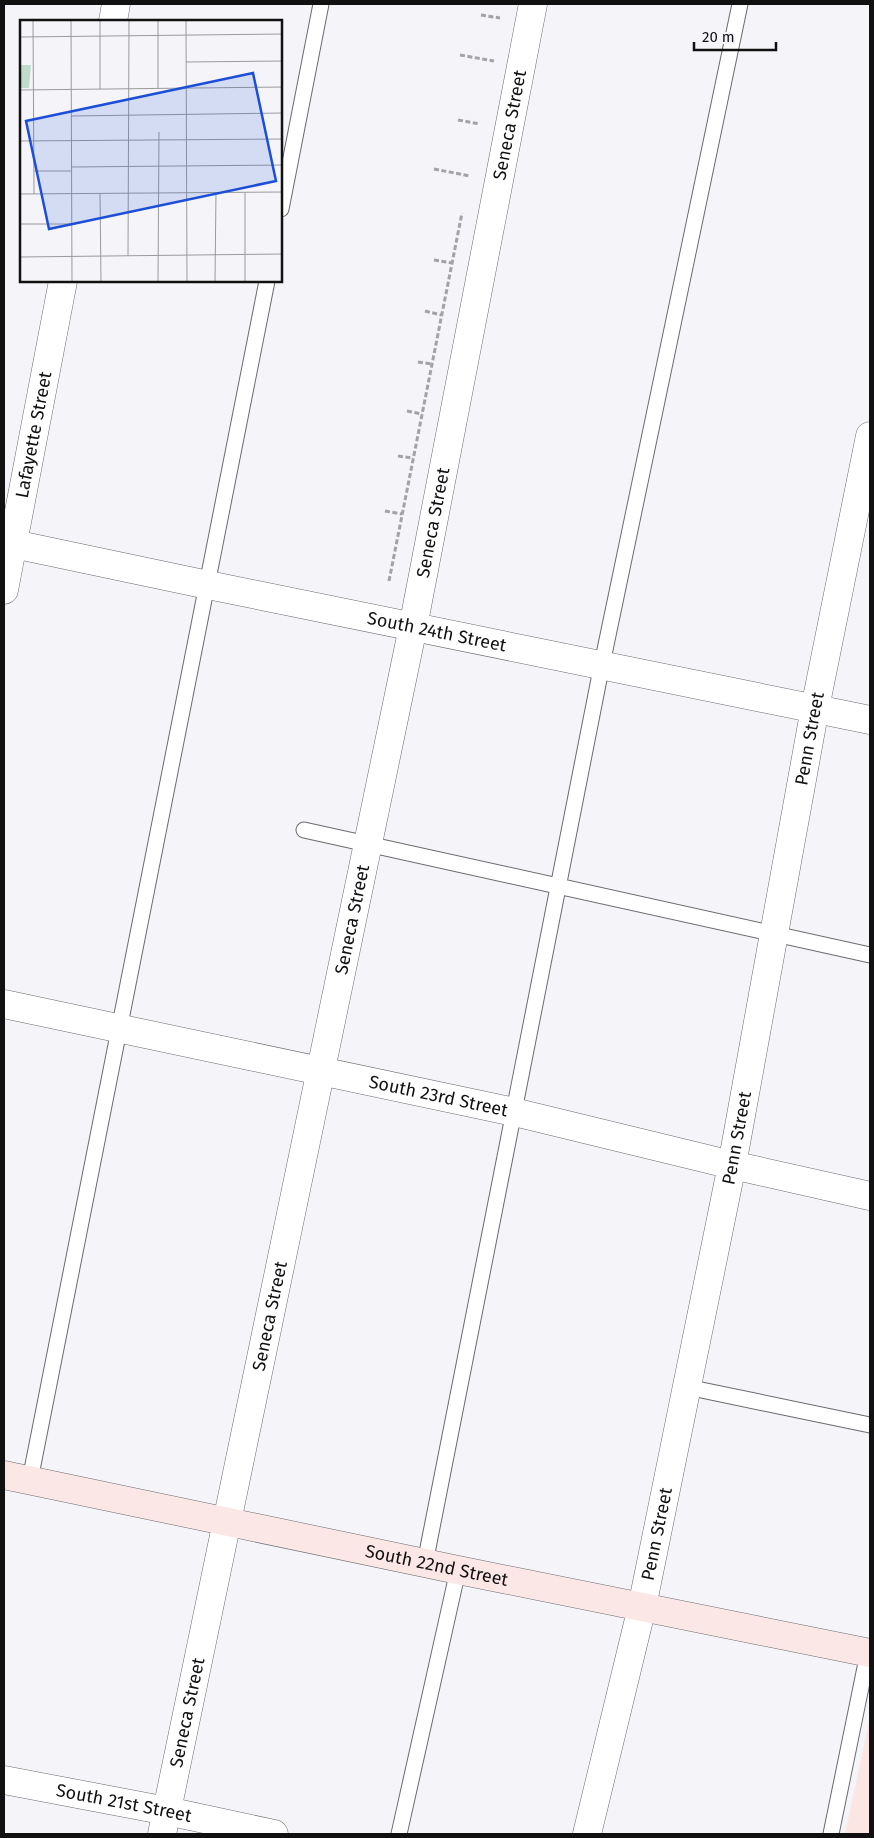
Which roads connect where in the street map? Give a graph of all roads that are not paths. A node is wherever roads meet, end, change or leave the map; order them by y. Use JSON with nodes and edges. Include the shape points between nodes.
{"nodes":[{"id":1,"x":116,"y":4,"type":"edge"},
{"id":2,"x":321,"y":4,"type":"edge"},
{"id":3,"x":532,"y":4,"type":"edge"},
{"id":4,"x":740,"y":4,"type":"edge"},
{"id":5,"x":113,"y":20,"type":"edge"},
{"id":6,"x":282,"y":204,"type":"edge"},
{"id":7,"x":63,"y":282,"type":"edge"},
{"id":8,"x":267,"y":282,"type":"edge"},
{"id":9,"x":870,"y":436,"type":"edge"},
{"id":10,"x":865,"y":487,"type":"edge"},
{"id":11,"x":8,"y":543,"type":"edge"},
{"id":12,"x":208,"y":585,"type":"junction"},
{"id":13,"x":4,"y":590,"type":"edge"},
{"id":14,"x":413,"y":627,"type":"junction"},
{"id":15,"x":602,"y":664,"type":"junction"},
{"id":16,"x":815,"y":708,"type":"junction"},
{"id":17,"x":870,"y":720,"type":"edge"},
{"id":18,"x":304,"y":830,"type":"dead end"},
{"id":19,"x":368,"y":844,"type":"junction"},
{"id":20,"x":558,"y":886,"type":"junction"},
{"id":21,"x":774,"y":934,"type":"junction"},
{"id":22,"x":870,"y":955,"type":"edge"},
{"id":23,"x":4,"y":1004,"type":"edge"},
{"id":24,"x":120,"y":1029,"type":"junction"},
{"id":25,"x":321,"y":1071,"type":"junction"},
{"id":26,"x":514,"y":1112,"type":"junction"},
{"id":27,"x":732,"y":1165,"type":"junction"},
{"id":28,"x":870,"y":1196,"type":"edge"},
{"id":29,"x":687,"y":1387,"type":"junction"},
{"id":30,"x":870,"y":1425,"type":"edge"},
{"id":31,"x":4,"y":1475,"type":"edge"},
{"id":32,"x":30,"y":1480,"type":"junction"},
{"id":33,"x":227,"y":1522,"type":"junction"},
{"id":34,"x":426,"y":1563,"type":"junction"},
{"id":35,"x":458,"y":1570,"type":"junction"},
{"id":36,"x":642,"y":1607,"type":"junction"},
{"id":37,"x":869,"y":1653,"type":"edge"},
{"id":38,"x":4,"y":1780,"type":"edge"},
{"id":39,"x":165,"y":1823,"type":"edge"},
{"id":40,"x":274,"y":1834,"type":"edge"},
{"id":41,"x":399,"y":1834,"type":"edge"},
{"id":42,"x":587,"y":1834,"type":"edge"},
{"id":43,"x":831,"y":1834,"type":"edge"}],
"edges":[{"from":1,"to":5,"type":"street"},
{"from":2,"to":6,"type":"lane"},
{"from":3,"to":14,"type":"street","name":"Seneca Street"},
{"from":4,"to":15,"type":"lane"},
{"from":7,"to":11,"type":"street","name":"Lafayette Street"},
{"from":8,"to":12,"type":"lane"},
{"from":9,"to":10,"type":"street","name":"Penn Street"},
{"from":10,"to":16,"type":"street","name":"Penn Street"},
{"from":11,"to":12,"type":"street","name":"South 24th Street"},
{"from":11,"to":13,"type":"street","name":"Lafayette Street"},
{"from":12,"to":14,"type":"street","name":"South 24th Street"},
{"from":12,"to":24,"type":"lane"},
{"from":14,"to":15,"type":"street","name":"South 24th Street"},
{"from":14,"to":19,"type":"street","name":"Seneca Street"},
{"from":15,"to":16,"type":"street","name":"South 24th Street"},
{"from":15,"to":20,"type":"lane"},
{"from":16,"to":17,"type":"street","name":"South 24th Street"},
{"from":16,"to":21,"type":"street","name":"Penn Street"},
{"from":18,"to":19,"type":"lane"},
{"from":19,"to":20,"type":"lane"},
{"from":19,"to":25,"type":"street","name":"Seneca Street"},
{"from":20,"to":21,"type":"lane"},
{"from":20,"to":26,"type":"lane"},
{"from":21,"to":22,"type":"lane"},
{"from":21,"to":27,"type":"street","name":"Penn Street"},
{"from":23,"to":24,"type":"street","name":"South 23rd Street"},
{"from":24,"to":25,"type":"street","name":"South 23rd Street"},
{"from":24,"to":32,"type":"lane"},
{"from":25,"to":26,"type":"street","name":"South 23rd Street"},
{"from":25,"to":33,"type":"street","name":"Seneca Street"},
{"from":26,"to":27,"type":"street","name":"South 23rd Street"},
{"from":26,"to":34,"type":"lane"},
{"from":27,"to":28,"type":"street","name":"South 23rd Street"},
{"from":27,"to":29,"type":"street","name":"Penn Street"},
{"from":29,"to":30,"type":"lane"},
{"from":29,"to":36,"type":"street","name":"Penn Street"},
{"from":31,"to":32,"type":"main road","name":"South 22nd Street"},
{"from":32,"to":33,"type":"main road","name":"South 22nd Street"},
{"from":33,"to":34,"type":"main road","name":"South 22nd Street"},
{"from":33,"to":39,"type":"street","name":"Seneca Street"},
{"from":34,"to":35,"type":"main road","name":"South 22nd Street"},
{"from":35,"to":36,"type":"main road","name":"South 22nd Street"},
{"from":35,"to":41,"type":"lane"},
{"from":36,"to":37,"type":"main road","name":"South 22nd Street"},
{"from":36,"to":42,"type":"street","name":"Penn Street"},
{"from":37,"to":43,"type":"lane"},
{"from":38,"to":39,"type":"street","name":"South 21st Street"},
{"from":39,"to":40,"type":"street","name":"South 21st Street"}]}
